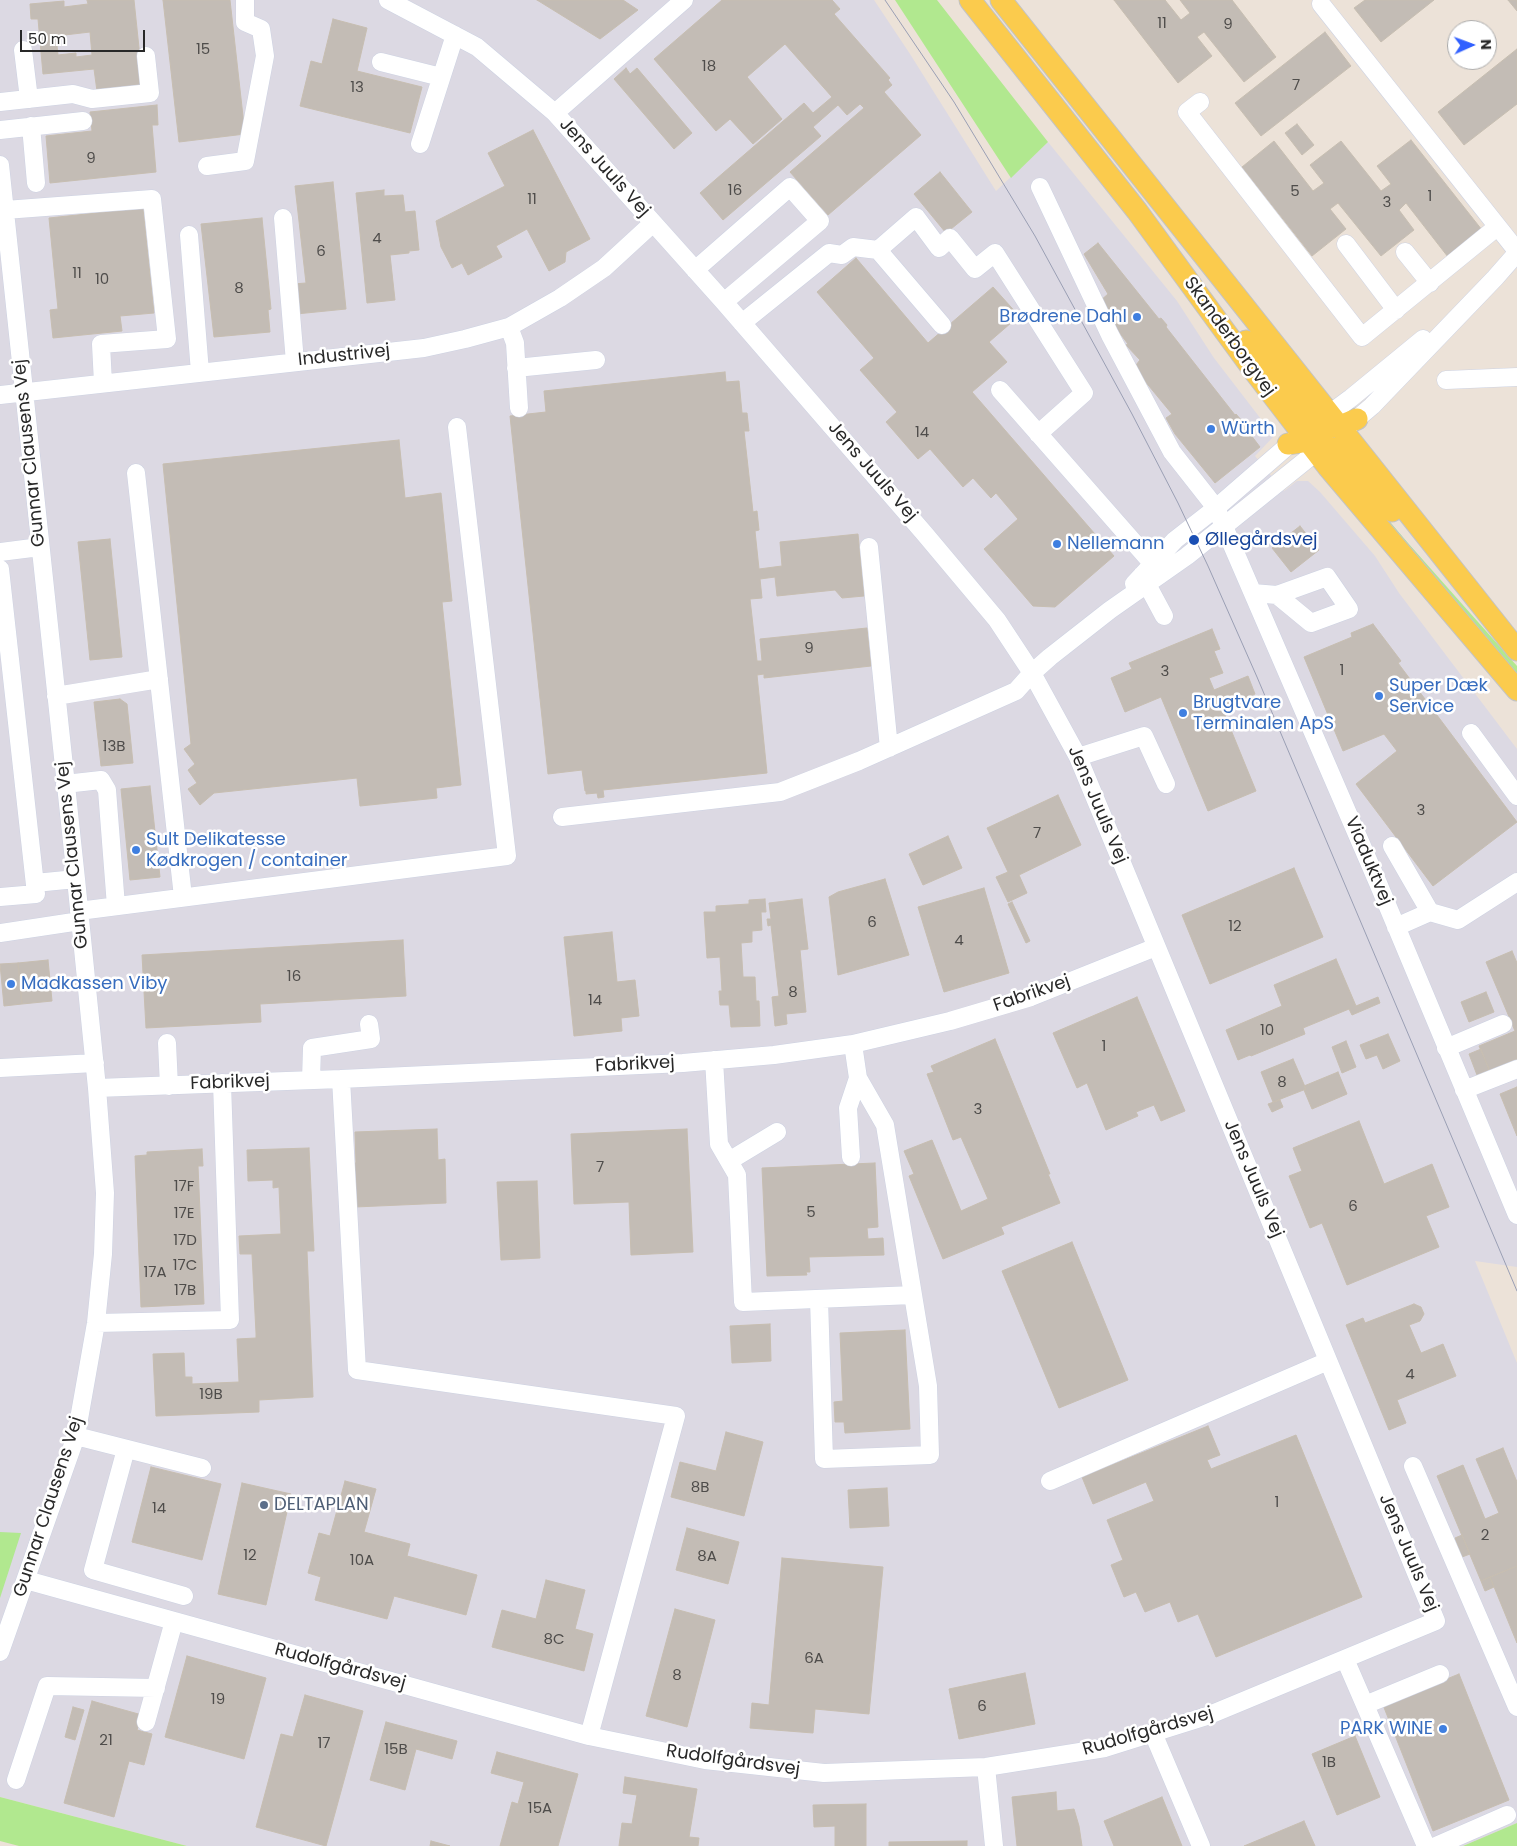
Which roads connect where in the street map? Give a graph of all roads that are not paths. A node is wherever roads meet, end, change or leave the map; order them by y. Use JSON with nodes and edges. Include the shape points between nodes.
{"nodes":[{"id":1,"x":245,"y":0,"type":"edge"},
{"id":2,"x":684,"y":0,"type":"edge"},
{"id":3,"x":970,"y":0,"type":"edge"},
{"id":4,"x":1001,"y":0,"type":"edge"},
{"id":5,"x":393,"y":1,"type":"edge"},
{"id":6,"x":1321,"y":4,"type":"dead end"},
{"id":7,"x":455,"y":35,"type":"junction"},
{"id":8,"x":23,"y":50,"type":"dead end"},
{"id":9,"x":146,"y":56,"type":"dead end"},
{"id":10,"x":381,"y":62,"type":"dead end"},
{"id":11,"x":442,"y":77,"type":"junction"},
{"id":12,"x":29,"y":99,"type":"junction"},
{"id":13,"x":0,"y":102,"type":"edge"},
{"id":14,"x":1200,"y":102,"type":"dead end"},
{"id":15,"x":555,"y":114,"type":"junction"},
{"id":16,"x":83,"y":121,"type":"dead end"},
{"id":17,"x":31,"y":126,"type":"junction"},
{"id":18,"x":0,"y":130,"type":"edge"},
{"id":19,"x":420,"y":144,"type":"dead end"},
{"id":20,"x":0,"y":166,"type":"edge"},
{"id":21,"x":208,"y":166,"type":"dead end"},
{"id":22,"x":36,"y":183,"type":"dead end"},
{"id":23,"x":1040,"y":187,"type":"dead end"},
{"id":24,"x":5,"y":210,"type":"junction"},
{"id":25,"x":283,"y":218,"type":"dead end"},
{"id":26,"x":653,"y":223,"type":"junction"},
{"id":27,"x":1497,"y":227,"type":"junction"},
{"id":28,"x":189,"y":236,"type":"dead end"},
{"id":29,"x":1346,"y":244,"type":"dead end"},
{"id":30,"x":878,"y":250,"type":"junction"},
{"id":31,"x":1405,"y":252,"type":"dead end"},
{"id":32,"x":1517,"y":252,"type":"edge"},
{"id":33,"x":695,"y":270,"type":"junction"},
{"id":34,"x":1430,"y":283,"type":"junction"},
{"id":35,"x":7,"y":297,"type":"edge"},
{"id":36,"x":724,"y":302,"type":"junction"},
{"id":37,"x":1396,"y":310,"type":"junction"},
{"id":38,"x":1457,"y":317,"type":"junction"},
{"id":39,"x":742,"y":323,"type":"junction"},
{"id":40,"x":942,"y":325,"type":"dead end"},
{"id":41,"x":509,"y":327,"type":"junction"},
{"id":42,"x":596,"y":360,"type":"dead end"},
{"id":43,"x":295,"y":362,"type":"junction"},
{"id":44,"x":516,"y":368,"type":"junction"},
{"id":45,"x":200,"y":372,"type":"junction"},
{"id":46,"x":1517,"y":377,"type":"edge"},
{"id":47,"x":1446,"y":380,"type":"dead end"},
{"id":48,"x":104,"y":383,"type":"junction"},
{"id":49,"x":1000,"y":390,"type":"dead end"},
{"id":50,"x":24,"y":392,"type":"junction"},
{"id":51,"x":0,"y":395,"type":"edge"},
{"id":52,"x":519,"y":408,"type":"dead end"},
{"id":53,"x":457,"y":428,"type":"dead end"},
{"id":54,"x":1323,"y":433,"type":"junction"},
{"id":55,"x":1038,"y":434,"type":"junction"},
{"id":56,"x":136,"y":473,"type":"dead end"},
{"id":57,"x":1216,"y":508,"type":"junction"},
{"id":58,"x":1224,"y":526,"type":"junction"},
{"id":59,"x":869,"y":546,"type":"dead end"},
{"id":60,"x":40,"y":547,"type":"junction"},
{"id":61,"x":0,"y":552,"type":"edge"},
{"id":62,"x":0,"y":569,"type":"edge"},
{"id":63,"x":1151,"y":574,"type":"junction"},
{"id":64,"x":1253,"y":593,"type":"junction"},
{"id":65,"x":1277,"y":595,"type":"dead end"},
{"id":66,"x":1164,"y":616,"type":"dead end"},
{"id":67,"x":1517,"y":650,"type":"edge"},
{"id":68,"x":1032,"y":673,"type":"junction"},
{"id":69,"x":159,"y":679,"type":"junction"},
{"id":70,"x":1517,"y":690,"type":"edge"},
{"id":71,"x":56,"y":696,"type":"junction"},
{"id":72,"x":1470,"y":733,"type":"dead end"},
{"id":73,"x":889,"y":748,"type":"junction"},
{"id":74,"x":1078,"y":757,"type":"junction"},
{"id":75,"x":66,"y":784,"type":"junction"},
{"id":76,"x":1166,"y":784,"type":"dead end"},
{"id":77,"x":1517,"y":796,"type":"edge"},
{"id":78,"x":562,"y":817,"type":"dead end"},
{"id":79,"x":1392,"y":846,"type":"dead end"},
{"id":80,"x":76,"y":879,"type":"junction"},
{"id":81,"x":1517,"y":882,"type":"edge"},
{"id":82,"x":35,"y":883,"type":"junction"},
{"id":83,"x":0,"y":897,"type":"edge"},
{"id":84,"x":183,"y":898,"type":"junction"},
{"id":85,"x":116,"y":906,"type":"junction"},
{"id":86,"x":1430,"y":912,"type":"junction"},
{"id":87,"x":80,"y":916,"type":"junction"},
{"id":88,"x":1396,"y":928,"type":"junction"},
{"id":89,"x":0,"y":933,"type":"edge"},
{"id":90,"x":1156,"y":947,"type":"junction"},
{"id":91,"x":369,"y":1024,"type":"dead end"},
{"id":92,"x":1503,"y":1024,"type":"dead end"},
{"id":93,"x":167,"y":1043,"type":"dead end"},
{"id":94,"x":853,"y":1044,"type":"junction"},
{"id":95,"x":1446,"y":1048,"type":"junction"},
{"id":96,"x":714,"y":1060,"type":"junction"},
{"id":97,"x":95,"y":1063,"type":"junction"},
{"id":98,"x":0,"y":1068,"type":"edge"},
{"id":99,"x":1517,"y":1069,"type":"edge"},
{"id":100,"x":858,"y":1078,"type":"junction"},
{"id":101,"x":341,"y":1079,"type":"junction"},
{"id":102,"x":311,"y":1080,"type":"junction"},
{"id":103,"x":222,"y":1084,"type":"junction"},
{"id":104,"x":169,"y":1086,"type":"junction"},
{"id":105,"x":97,"y":1088,"type":"junction"},
{"id":106,"x":1464,"y":1090,"type":"junction"},
{"id":107,"x":777,"y":1132,"type":"dead end"},
{"id":108,"x":851,"y":1157,"type":"dead end"},
{"id":109,"x":728,"y":1161,"type":"junction"},
{"id":110,"x":1512,"y":1192,"type":"edge"},
{"id":111,"x":1517,"y":1216,"type":"edge"},
{"id":112,"x":913,"y":1295,"type":"junction"},
{"id":113,"x":819,"y":1298,"type":"junction"},
{"id":114,"x":96,"y":1323,"type":"junction"},
{"id":115,"x":1328,"y":1361,"type":"junction"},
{"id":116,"x":76,"y":1436,"type":"junction"},
{"id":117,"x":126,"y":1449,"type":"junction"},
{"id":118,"x":1413,"y":1466,"type":"dead end"},
{"id":119,"x":202,"y":1468,"type":"dead end"},
{"id":120,"x":1050,"y":1481,"type":"dead end"},
{"id":121,"x":26,"y":1580,"type":"junction"},
{"id":122,"x":156,"y":1588,"type":"junction"},
{"id":123,"x":184,"y":1596,"type":"dead end"},
{"id":124,"x":150,"y":1614,"type":"junction"},
{"id":125,"x":174,"y":1621,"type":"junction"},
{"id":126,"x":1436,"y":1621,"type":"joint"},
{"id":127,"x":1,"y":1647,"type":"edge"},
{"id":128,"x":1345,"y":1659,"type":"junction"},
{"id":129,"x":1440,"y":1674,"type":"dead end"},
{"id":130,"x":156,"y":1688,"type":"junction"},
{"id":131,"x":1365,"y":1705,"type":"junction"},
{"id":132,"x":1517,"y":1707,"type":"edge"},
{"id":133,"x":146,"y":1722,"type":"dead end"},
{"id":134,"x":1153,"y":1733,"type":"junction"},
{"id":135,"x":590,"y":1736,"type":"junction"},
{"id":136,"x":986,"y":1767,"type":"junction"},
{"id":137,"x":16,"y":1780,"type":"dead end"},
{"id":138,"x":1507,"y":1816,"type":"dead end"},
{"id":139,"x":994,"y":1846,"type":"edge"},
{"id":140,"x":1201,"y":1846,"type":"edge"},
{"id":141,"x":1426,"y":1846,"type":"edge"},
{"id":142,"x":1436,"y":1846,"type":"edge"}],
"edges":[{"from":1,"to":21,"type":"street","via":[[246,22],[261,28],[265,56],[245,161]]},
{"from":2,"to":15,"type":"street","name":"Jens Juuls Vej"},
{"from":3,"to":54,"type":"main road","name":"Skanderborgvej","via":[[1138,211],[1254,371]]},
{"from":4,"to":54,"type":"main road","name":"Skanderborgvej"},
{"from":5,"to":7,"type":"street","name":"Jens Juuls Vej"},
{"from":6,"to":27,"type":"street"},
{"from":7,"to":11,"type":"street"},
{"from":7,"to":15,"type":"street","name":"Jens Juuls Vej","via":[[477,47]]},
{"from":8,"to":12,"type":"street"},
{"from":9,"to":12,"type":"street","via":[[150,93],[92,99],[73,94]]},
{"from":10,"to":11,"type":"street"},
{"from":11,"to":19,"type":"street"},
{"from":12,"to":13,"type":"street"},
{"from":14,"to":37,"type":"street","via":[[1187,112],[1362,337]]},
{"from":15,"to":26,"type":"street","name":"Jens Juuls Vej"},
{"from":16,"to":17,"type":"street"},
{"from":17,"to":18,"type":"street"},
{"from":17,"to":22,"type":"street"},
{"from":20,"to":24,"type":"street","name":"Gunnar Clausens Vej"},
{"from":23,"to":57,"type":"street","name":"Viaduktvej","via":[[1110,335],[1172,452]]},
{"from":24,"to":35,"type":"street","name":"Gunnar Clausens Vej"},
{"from":24,"to":48,"type":"street","via":[[152,199],[167,339],[101,344]]},
{"from":25,"to":43,"type":"street"},
{"from":26,"to":33,"type":"street","name":"Jens Juuls Vej"},
{"from":26,"to":41,"type":"street","name":"Industrivej","via":[[604,268]]},
{"from":27,"to":32,"type":"street"},
{"from":27,"to":34,"type":"street"},
{"from":28,"to":45,"type":"street"},
{"from":29,"to":37,"type":"street"},
{"from":30,"to":39,"type":"street","via":[[853,247],[842,255],[829,253]]},
{"from":30,"to":40,"type":"street"},
{"from":30,"to":55,"type":"street","via":[[916,217],[939,248],[950,238],[975,269],[996,253],[1084,393]]},
{"from":31,"to":34,"type":"street"},
{"from":32,"to":38,"type":"street"},
{"from":33,"to":36,"type":"street","name":"Jens Juuls Vej"},
{"from":33,"to":36,"type":"street","via":[[790,187],[820,221]]},
{"from":34,"to":37,"type":"street"},
{"from":35,"to":50,"type":"street","name":"Gunnar Clausens Vej"},
{"from":36,"to":39,"type":"street","name":"Jens Juuls Vej"},
{"from":38,"to":54,"type":"street","via":[[1432,330],[1352,398]]},
{"from":38,"to":54,"type":"street","via":[[1372,406]]},
{"from":39,"to":68,"type":"street","name":"Jens Juuls Vej","via":[[979,598]]},
{"from":41,"to":43,"type":"street","name":"Industrivej","via":[[424,348]]},
{"from":41,"to":44,"type":"street"},
{"from":42,"to":44,"type":"street"},
{"from":43,"to":45,"type":"street","name":"Industrivej"},
{"from":44,"to":52,"type":"street"},
{"from":45,"to":48,"type":"street","name":"Industrivej"},
{"from":46,"to":47,"type":"street"},
{"from":48,"to":50,"type":"street","name":"Industrivej"},
{"from":49,"to":55,"type":"street"},
{"from":50,"to":51,"type":"street","name":"Industrivej"},
{"from":50,"to":60,"type":"street","name":"Gunnar Clausens Vej"},
{"from":53,"to":84,"type":"street","via":[[507,856]]},
{"from":54,"to":57,"type":"street"},
{"from":54,"to":58,"type":"street"},
{"from":54,"to":67,"type":"main road","name":"Skanderborgvej","via":[[1457,574]]},
{"from":54,"to":70,"type":"main road","name":"Skanderborgvej"},
{"from":55,"to":63,"type":"street"},
{"from":56,"to":69,"type":"street"},
{"from":57,"to":58,"type":"street","name":"Viaduktvej"},
{"from":57,"to":63,"type":"street","via":[[1176,540]]},
{"from":58,"to":63,"type":"street"},
{"from":58,"to":64,"type":"street","name":"Viaduktvej"},
{"from":59,"to":73,"type":"street"},
{"from":60,"to":61,"type":"street"},
{"from":60,"to":71,"type":"street","name":"Gunnar Clausens Vej"},
{"from":62,"to":82,"type":"street"},
{"from":63,"to":66,"type":"street"},
{"from":63,"to":68,"type":"street"},
{"from":64,"to":65,"type":"street"},
{"from":64,"to":88,"type":"street","name":"Viaduktvej"},
{"from":68,"to":73,"type":"street","via":[[1016,691]]},
{"from":68,"to":74,"type":"street","name":"Jens Juuls Vej"},
{"from":69,"to":71,"type":"street"},
{"from":69,"to":84,"type":"street"},
{"from":71,"to":75,"type":"street","name":"Gunnar Clausens Vej"},
{"from":72,"to":77,"type":"street"},
{"from":73,"to":78,"type":"street","via":[[780,792]]},
{"from":74,"to":76,"type":"street","via":[[1144,736]]},
{"from":74,"to":90,"type":"street","name":"Jens Juuls Vej"},
{"from":75,"to":80,"type":"street","name":"Gunnar Clausens Vej"},
{"from":75,"to":85,"type":"street","via":[[101,780],[107,790]]},
{"from":79,"to":86,"type":"street"},
{"from":80,"to":82,"type":"street"},
{"from":80,"to":87,"type":"street","name":"Gunnar Clausens Vej"},
{"from":81,"to":86,"type":"street","via":[[1458,920]]},
{"from":82,"to":83,"type":"street","via":[[36,894]]},
{"from":84,"to":85,"type":"street"},
{"from":85,"to":87,"type":"street"},
{"from":86,"to":88,"type":"street"},
{"from":87,"to":89,"type":"street"},
{"from":87,"to":97,"type":"street","name":"Gunnar Clausens Vej"},
{"from":88,"to":95,"type":"street","name":"Viaduktvej"},
{"from":90,"to":94,"type":"street","name":"Fabrikvej","via":[[1031,997],[950,1021]]},
{"from":90,"to":115,"type":"street","name":"Jens Juuls Vej"},
{"from":91,"to":102,"type":"street","via":[[370,1039],[312,1048]]},
{"from":92,"to":95,"type":"street"},
{"from":93,"to":104,"type":"street"},
{"from":94,"to":96,"type":"street","name":"Fabrikvej"},
{"from":94,"to":100,"type":"street"},
{"from":95,"to":106,"type":"street","name":"Viaduktvej"},
{"from":96,"to":101,"type":"street","name":"Fabrikvej"},
{"from":96,"to":109,"type":"street","via":[[719,1144]]},
{"from":97,"to":98,"type":"street"},
{"from":97,"to":105,"type":"street","name":"Gunnar Clausens Vej"},
{"from":99,"to":106,"type":"street"},
{"from":100,"to":108,"type":"street","via":[[848,1108]]},
{"from":100,"to":112,"type":"street","via":[[885,1126]]},
{"from":101,"to":102,"type":"street","name":"Fabrikvej"},
{"from":101,"to":135,"type":"street","via":[[357,1370],[676,1416]]},
{"from":102,"to":103,"type":"street","name":"Fabrikvej"},
{"from":103,"to":104,"type":"street","name":"Fabrikvej"},
{"from":103,"to":114,"type":"street","via":[[230,1320]]},
{"from":104,"to":105,"type":"street","name":"Fabrikvej"},
{"from":105,"to":114,"type":"street","name":"Gunnar Clausens Vej","via":[[106,1193]]},
{"from":106,"to":110,"type":"street","name":"Viaduktvej"},
{"from":107,"to":109,"type":"street"},
{"from":109,"to":113,"type":"street","via":[[737,1175],[743,1302]]},
{"from":110,"to":111,"type":"street","name":"Viaduktvej"},
{"from":112,"to":113,"type":"street"},
{"from":112,"to":113,"type":"street","via":[[928,1386],[930,1455],[824,1459]]},
{"from":114,"to":116,"type":"street","name":"Gunnar Clausens Vej"},
{"from":115,"to":120,"type":"street"},
{"from":115,"to":126,"type":"street","name":"Jens Juuls Vej"},
{"from":116,"to":117,"type":"street"},
{"from":116,"to":121,"type":"street","name":"Gunnar Clausens Vej"},
{"from":117,"to":119,"type":"street"},
{"from":117,"to":122,"type":"street","via":[[93,1570]]},
{"from":118,"to":132,"type":"street"},
{"from":121,"to":124,"type":"street","name":"Rudolfgårdsvej"},
{"from":121,"to":127,"type":"street","name":"Gunnar Clausens Vej"},
{"from":122,"to":123,"type":"street"},
{"from":122,"to":124,"type":"street"},
{"from":124,"to":125,"type":"street","name":"Rudolfgårdsvej"},
{"from":125,"to":130,"type":"street"},
{"from":125,"to":135,"type":"street","name":"Rudolfgårdsvej"},
{"from":126,"to":128,"type":"street","name":"Rudolfgårdsvej"},
{"from":128,"to":131,"type":"street"},
{"from":128,"to":134,"type":"street","name":"Rudolfgårdsvej","via":[[1207,1716]]},
{"from":129,"to":131,"type":"street"},
{"from":130,"to":133,"type":"street"},
{"from":130,"to":137,"type":"street","via":[[47,1686]]},
{"from":131,"to":141,"type":"street"},
{"from":134,"to":136,"type":"street","name":"Rudolfgårdsvej","via":[[1105,1748]]},
{"from":134,"to":140,"type":"street"},
{"from":135,"to":136,"type":"street","name":"Rudolfgårdsvej","via":[[705,1760],[824,1773]]},
{"from":136,"to":139,"type":"street"},
{"from":138,"to":142,"type":"street"}]}
